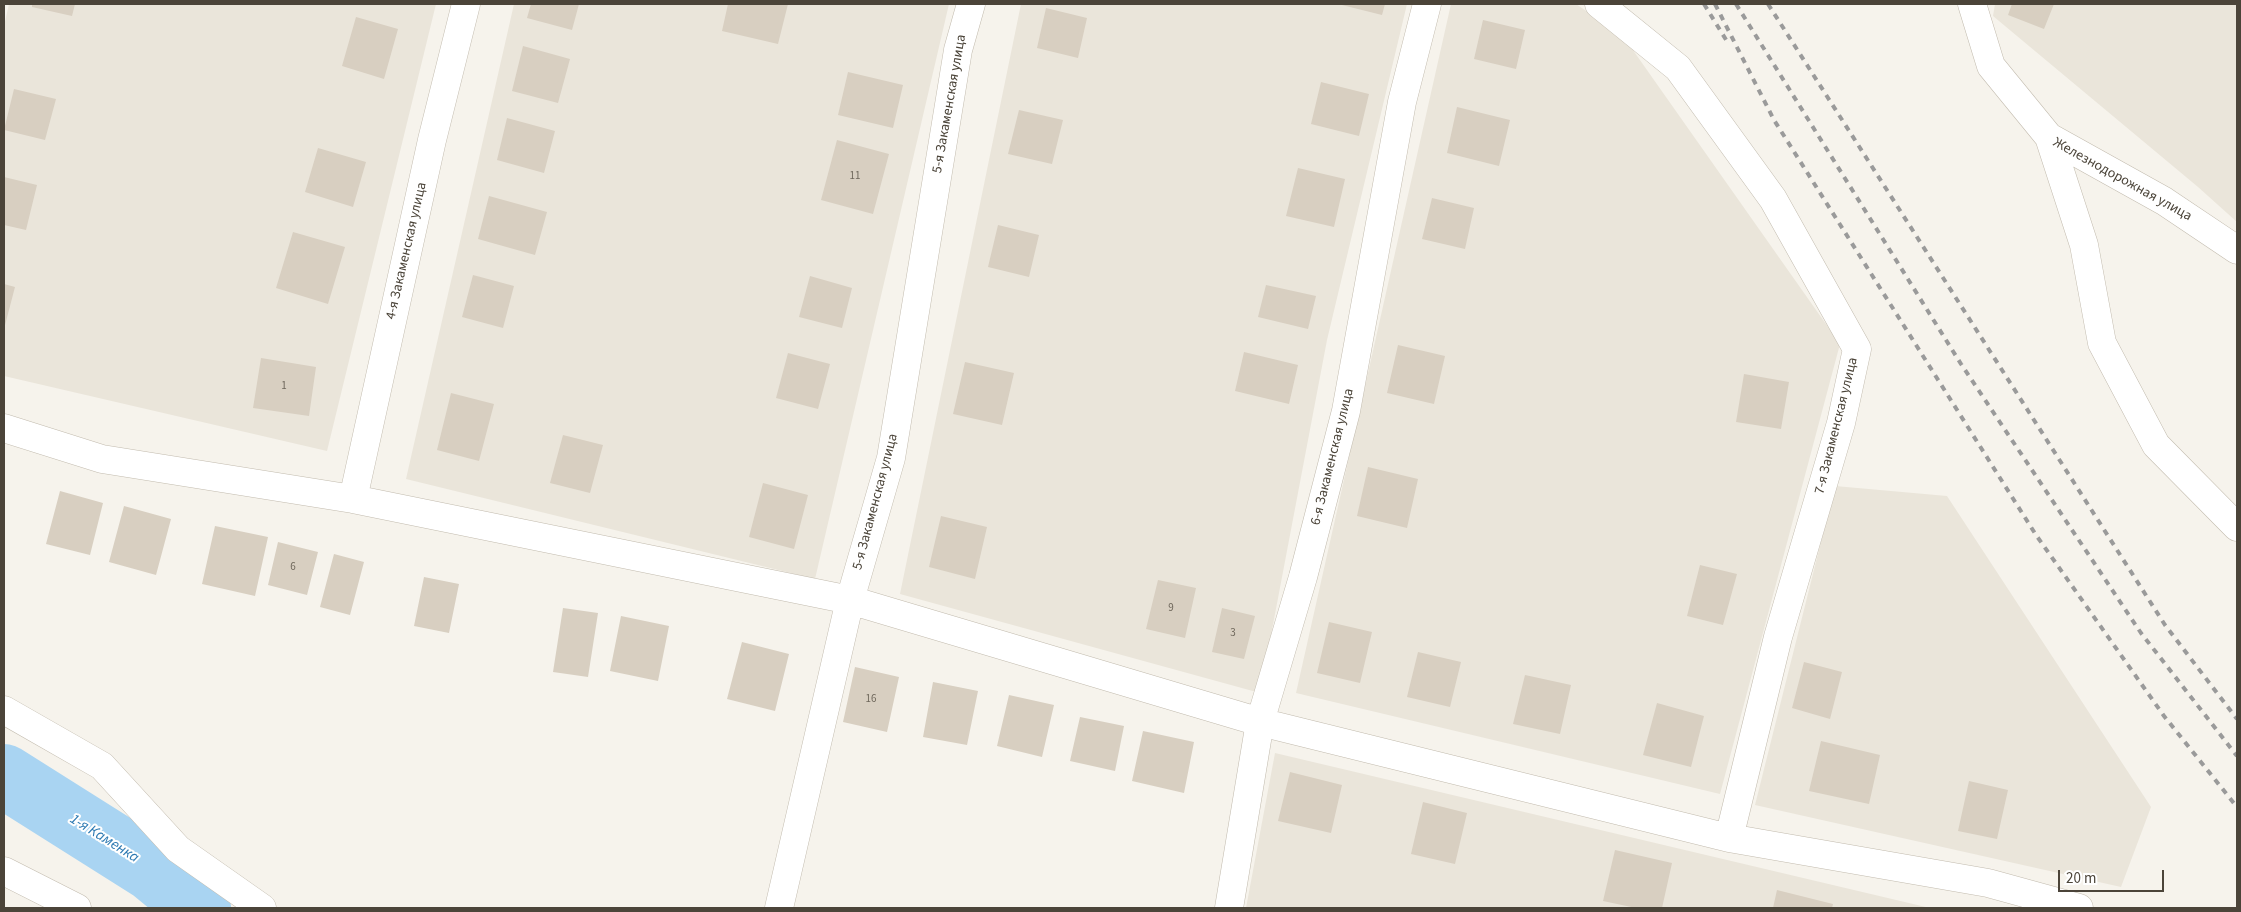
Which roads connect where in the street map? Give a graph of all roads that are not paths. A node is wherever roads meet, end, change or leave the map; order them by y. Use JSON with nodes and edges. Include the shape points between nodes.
{"nodes":[{"id":1,"x":466,"y":4,"type":"edge"},
{"id":2,"x":971,"y":4,"type":"edge"},
{"id":3,"x":1427,"y":4,"type":"edge"},
{"id":4,"x":1599,"y":4,"type":"edge"},
{"id":5,"x":1972,"y":4,"type":"edge"},
{"id":6,"x":2049,"y":137,"type":"junction"},
{"id":7,"x":2237,"y":250,"type":"edge"},
{"id":8,"x":4,"y":428,"type":"edge"},
{"id":9,"x":353,"y":500,"type":"junction"},
{"id":10,"x":2237,"y":527,"type":"edge"},
{"id":11,"x":850,"y":600,"type":"junction"},
{"id":12,"x":4,"y":710,"type":"edge"},
{"id":13,"x":1260,"y":722,"type":"junction"},
{"id":14,"x":1729,"y":838,"type":"junction"},
{"id":15,"x":4,"y":871,"type":"edge"},
{"id":16,"x":76,"y":908,"type":"edge"},
{"id":17,"x":262,"y":908,"type":"edge"},
{"id":18,"x":779,"y":908,"type":"edge"},
{"id":19,"x":1229,"y":908,"type":"edge"},
{"id":20,"x":2079,"y":908,"type":"edge"}],
"edges":[{"from":1,"to":9,"type":"street","name":"4-я Закаменская улица","via":[[432,140]]},
{"from":2,"to":11,"type":"street","name":"5-я Закаменская улица","via":[[958,50],[891,458]]},
{"from":3,"to":13,"type":"street","name":"6-я Закаменская улица","via":[[1402,102],[1346,411],[1303,577]]},
{"from":4,"to":14,"type":"street","name":"7-я Закаменская улица","via":[[1678,68],[1774,199],[1857,349],[1841,422],[1778,638]]},
{"from":5,"to":6,"type":"street","via":[[1991,66]]},
{"from":6,"to":7,"type":"street","name":"Железнодорожная улица","via":[[2164,200]]},
{"from":6,"to":10,"type":"street","name":"Железнодорожная улица","via":[[2084,245],[2102,343],[2156,445]]},
{"from":8,"to":9,"type":"street","via":[[102,459]]},
{"from":9,"to":11,"type":"street"},
{"from":11,"to":13,"type":"street"},
{"from":11,"to":18,"type":"street","name":"5-я Закаменская улица"},
{"from":12,"to":17,"type":"street","via":[[102,766],[178,849]]},
{"from":13,"to":14,"type":"street"},
{"from":13,"to":19,"type":"street","name":"6-я Закаменская улица"},
{"from":14,"to":20,"type":"street","via":[[1988,883]]},
{"from":15,"to":16,"type":"street"}]}
